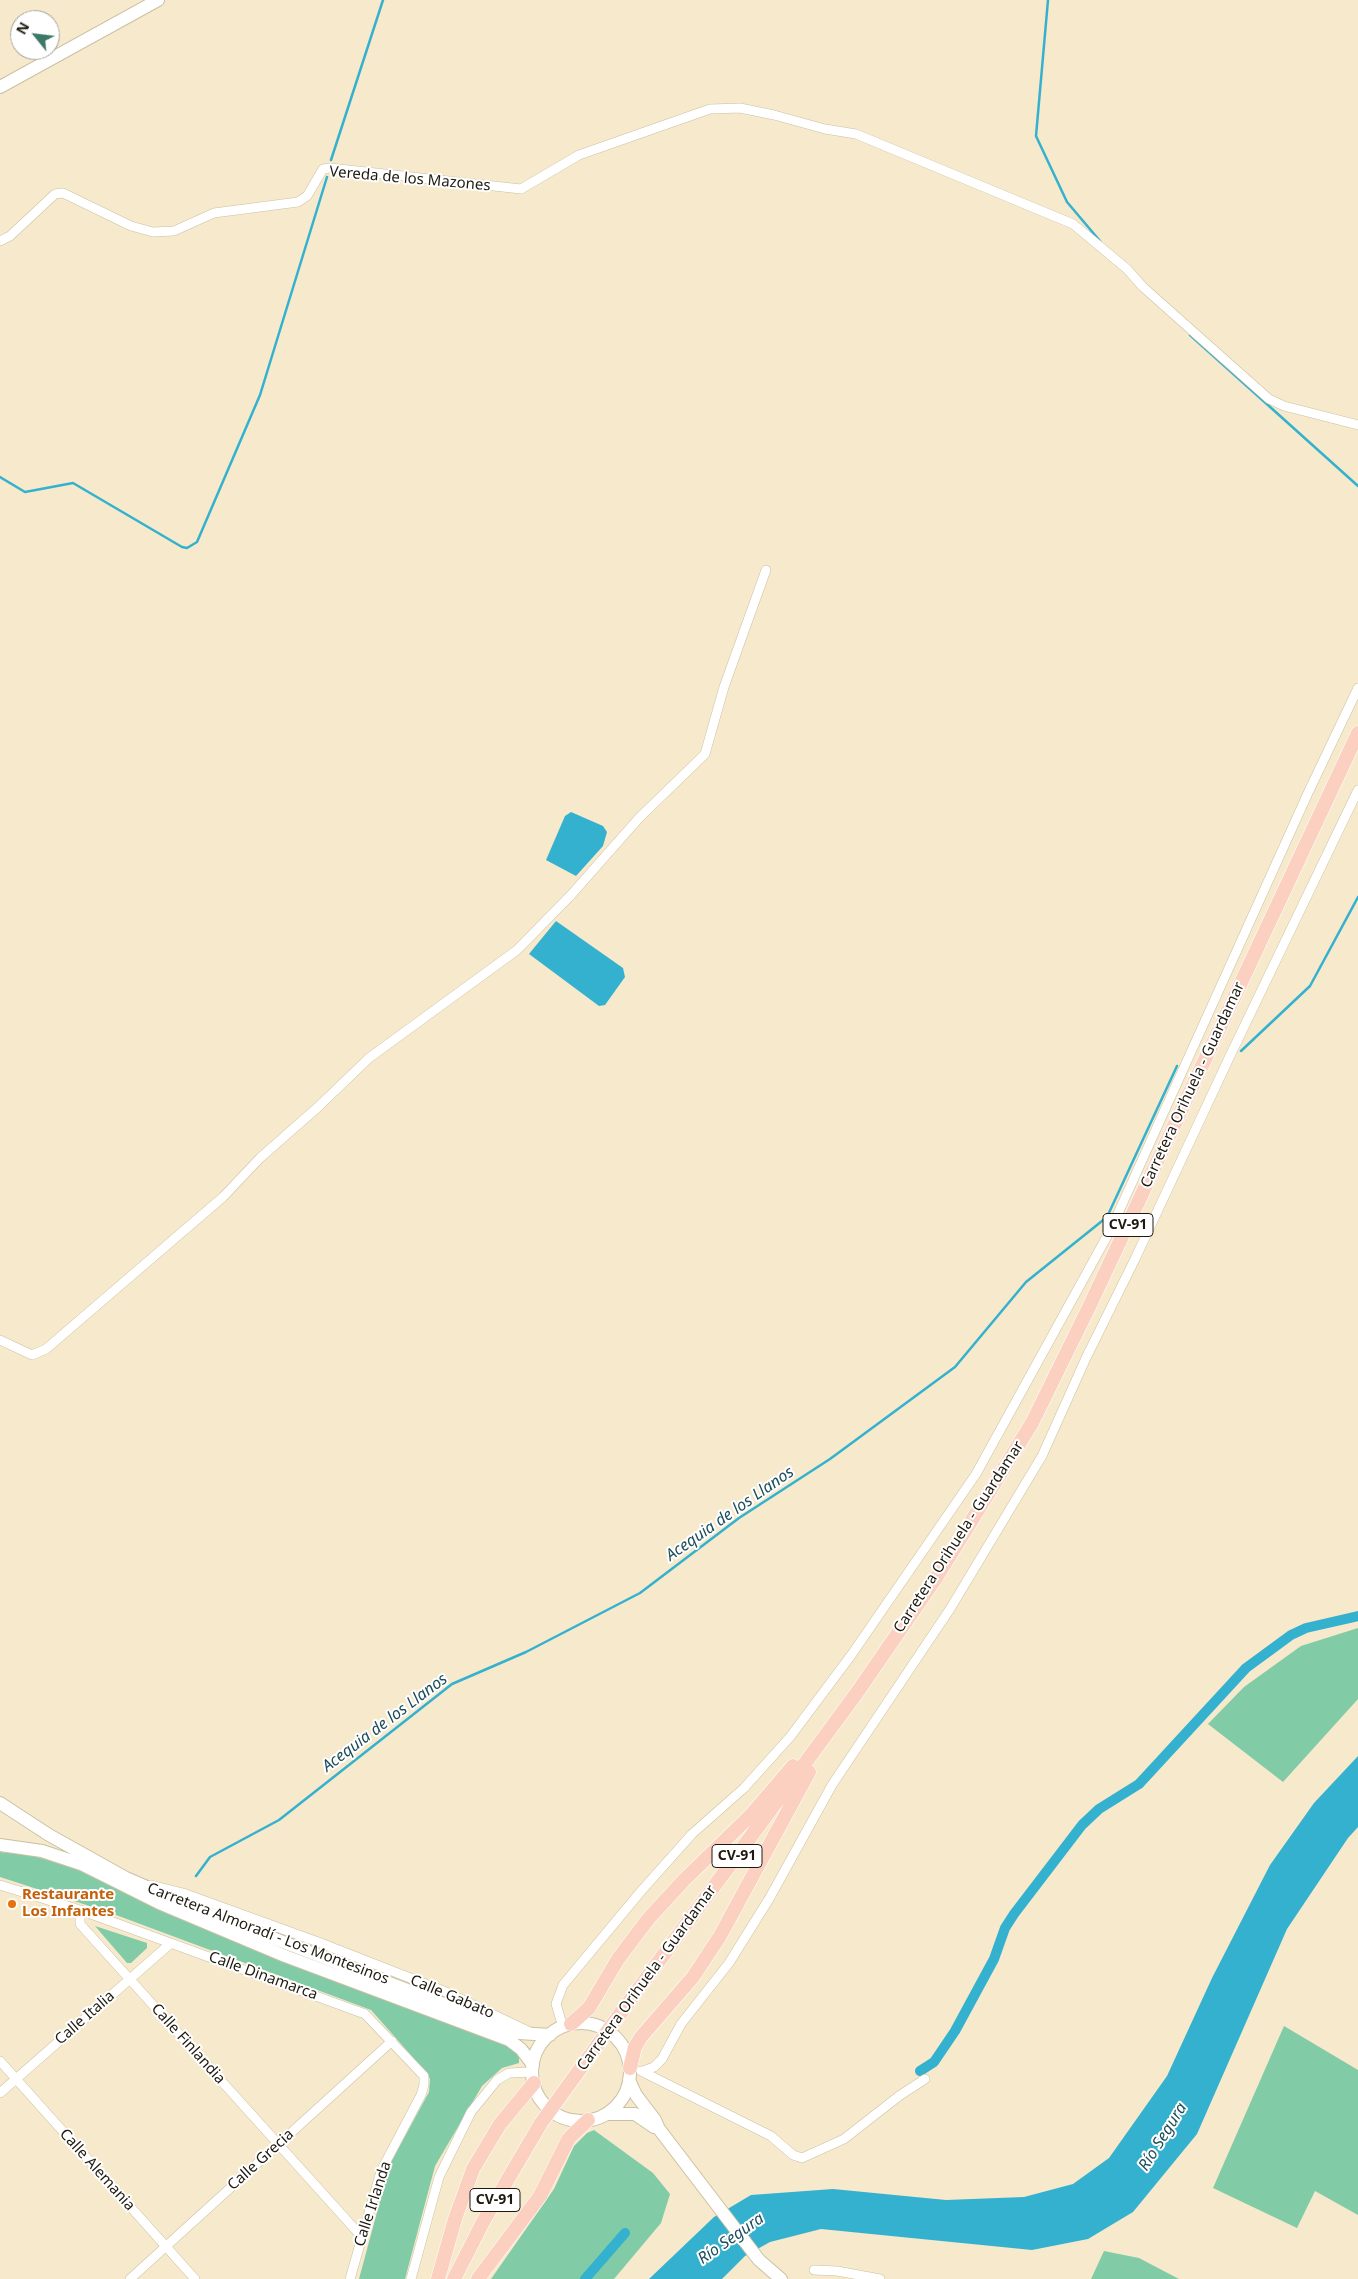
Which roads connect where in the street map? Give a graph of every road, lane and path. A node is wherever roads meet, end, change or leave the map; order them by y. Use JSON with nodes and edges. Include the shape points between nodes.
{"nodes":[{"id":1,"x":158,"y":0,"type":"edge"},
{"id":2,"x":0,"y":87,"type":"edge"},
{"id":3,"x":0,"y":241,"type":"edge"},
{"id":4,"x":1358,"y":425,"type":"edge"},
{"id":5,"x":766,"y":570,"type":"dead end"},
{"id":6,"x":1358,"y":688,"type":"edge"},
{"id":7,"x":1358,"y":733,"type":"edge"},
{"id":8,"x":1358,"y":790,"type":"edge"},
{"id":9,"x":0,"y":1340,"type":"edge"},
{"id":10,"x":856,"y":1694,"type":"junction"},
{"id":11,"x":0,"y":1803,"type":"edge"},
{"id":12,"x":0,"y":1810,"type":"edge"},
{"id":13,"x":0,"y":1817,"type":"edge"},
{"id":14,"x":0,"y":1845,"type":"edge"},
{"id":15,"x":0,"y":1885,"type":"edge"},
{"id":16,"x":80,"y":1910,"type":"junction"},
{"id":17,"x":171,"y":1943,"type":"junction"},
{"id":18,"x":130,"y":1979,"type":"junction"},
{"id":19,"x":567,"y":2025,"type":"junction"},
{"id":20,"x":550,"y":2035,"type":"junction"},
{"id":21,"x":392,"y":2042,"type":"junction"},
{"id":22,"x":0,"y":2061,"type":"edge"},
{"id":23,"x":633,"y":2072,"type":"junction"},
{"id":24,"x":533,"y":2073,"type":"junction"},
{"id":25,"x":424,"y":2076,"type":"joint"},
{"id":26,"x":16,"y":2079,"type":"junction"},
{"id":27,"x":925,"y":2079,"type":"dead end"},
{"id":28,"x":0,"y":2093,"type":"edge"},
{"id":29,"x":606,"y":2114,"type":"junction"},
{"id":30,"x":588,"y":2120,"type":"junction"},
{"id":31,"x":658,"y":2129,"type":"junction"},
{"id":32,"x":278,"y":2144,"type":"junction"},
{"id":33,"x":362,"y":2236,"type":"junction"},
{"id":34,"x":166,"y":2246,"type":"junction"},
{"id":35,"x":814,"y":2270,"type":"dead end"},
{"id":36,"x":130,"y":2279,"type":"edge"},
{"id":37,"x":195,"y":2279,"type":"edge"},
{"id":38,"x":350,"y":2279,"type":"edge"},
{"id":39,"x":411,"y":2279,"type":"edge"},
{"id":40,"x":438,"y":2279,"type":"edge"},
{"id":41,"x":454,"y":2279,"type":"edge"},
{"id":42,"x":478,"y":2279,"type":"edge"},
{"id":43,"x":781,"y":2279,"type":"edge"},
{"id":44,"x":880,"y":2279,"type":"edge"}],
"edges":[{"from":1,"to":2,"type":"main road"},
{"from":3,"to":4,"type":"street","name":"Vereda de los Mazones","via":[[10,236],[55,194],[63,193],[130,226],[153,232],[174,231],[214,213],[298,202],[307,196],[323,169],[330,168],[521,189],[578,155],[710,109],[730,108],[856,134],[1073,224],[1270,399],[1284,406]]},
{"from":5,"to":9,"type":"street","via":[[724,687],[705,754],[639,818],[517,950],[369,1058],[260,1158],[224,1197],[46,1349],[32,1355]]},
{"from":6,"to":19,"type":"street","via":[[1111,1229],[976,1474],[858,1646],[790,1737],[744,1788],[692,1834],[564,1985],[556,2004]]},
{"from":7,"to":10,"type":"main road","name":"Carretera Orihuela - Guardamar","number":"CV-91","via":[[1032,1423],[936,1578]]},
{"from":8,"to":23,"type":"street","via":[[1042,1456],[950,1609],[832,1785],[733,1956],[681,2024],[662,2059],[654,2068]]},
{"from":10,"to":19,"type":"main road","via":[[751,1815],[649,1918],[589,2008]]},
{"from":10,"to":23,"type":"main road","via":[[798,1790],[720,1936],[693,1977],[635,2047]]},
{"from":10,"to":41,"type":"main road","name":"Carretera Orihuela - Guardamar","number":"CV-91","bridge":true,"via":[[542,2123],[484,2220]]},
{"from":11,"to":20,"type":"main road","name":"Carretera Almoradí - Los Montesinos","via":[[49,1835],[142,1885],[195,1908],[519,2032]]},
{"from":12,"to":13,"type":"main road"},
{"from":14,"to":24,"type":"main road","name":"Carretera Almoradí - Los Montesinos","via":[[42,1852],[82,1864],[159,1903],[285,1956],[509,2040],[521,2049]]},
{"from":15,"to":16,"type":"street"},
{"from":16,"to":17,"type":"street","name":"Calle Dinamarca"},
{"from":16,"to":18,"type":"street","name":"Calle Finlandia","via":[[80,1924]]},
{"from":17,"to":18,"type":"street","name":"Calle Italia"},
{"from":17,"to":21,"type":"street","name":"Calle Dinamarca","via":[[365,2014]]},
{"from":18,"to":26,"type":"street","name":"Calle Italia"},
{"from":18,"to":32,"type":"street","name":"Calle Finlandia"},
{"from":19,"to":20,"type":"main road"},
{"from":19,"to":23,"type":"main road","via":[[589,2024],[606,2029],[622,2046]]},
{"from":20,"to":24,"type":"main road","via":[[536,2054]]},
{"from":21,"to":25,"type":"street","name":"Calle Dinamarca"},
{"from":21,"to":32,"type":"street","name":"Calle Grecia"},
{"from":22,"to":26,"type":"street","name":"Calle Alemania"},
{"from":23,"to":27,"type":"street","via":[[771,2136],[793,2155],[802,2158],[844,2139]]},
{"from":23,"to":29,"type":"main road","via":[[625,2093]]},
{"from":23,"to":31,"type":"main road","via":[[636,2095]]},
{"from":24,"to":30,"type":"main road","via":[[538,2094],[553,2112],[564,2118]]},
{"from":24,"to":39,"type":"street","via":[[509,2073],[497,2080],[472,2112],[440,2177]]},
{"from":24,"to":40,"type":"main road","via":[[473,2169],[454,2219]]},
{"from":25,"to":33,"type":"street","name":"Calle Irlanda","via":[[421,2095],[381,2171]]},
{"from":26,"to":28,"type":"street","name":"Calle Italia"},
{"from":26,"to":34,"type":"street","name":"Calle Alemania"},
{"from":29,"to":30,"type":"main road"},
{"from":29,"to":31,"type":"main road","via":[[635,2114]]},
{"from":30,"to":42,"type":"main road","via":[[569,2138],[540,2196]]},
{"from":31,"to":43,"type":"main road","via":[[759,2260]]},
{"from":32,"to":33,"type":"street","name":"Calle Finlandia"},
{"from":32,"to":34,"type":"street","name":"Calle Grecia"},
{"from":33,"to":38,"type":"street","name":"Calle Irlanda"},
{"from":34,"to":36,"type":"street","name":"Calle Grecia"},
{"from":34,"to":37,"type":"street","name":"Calle Alemania"},
{"from":35,"to":44,"type":"street"}]}
